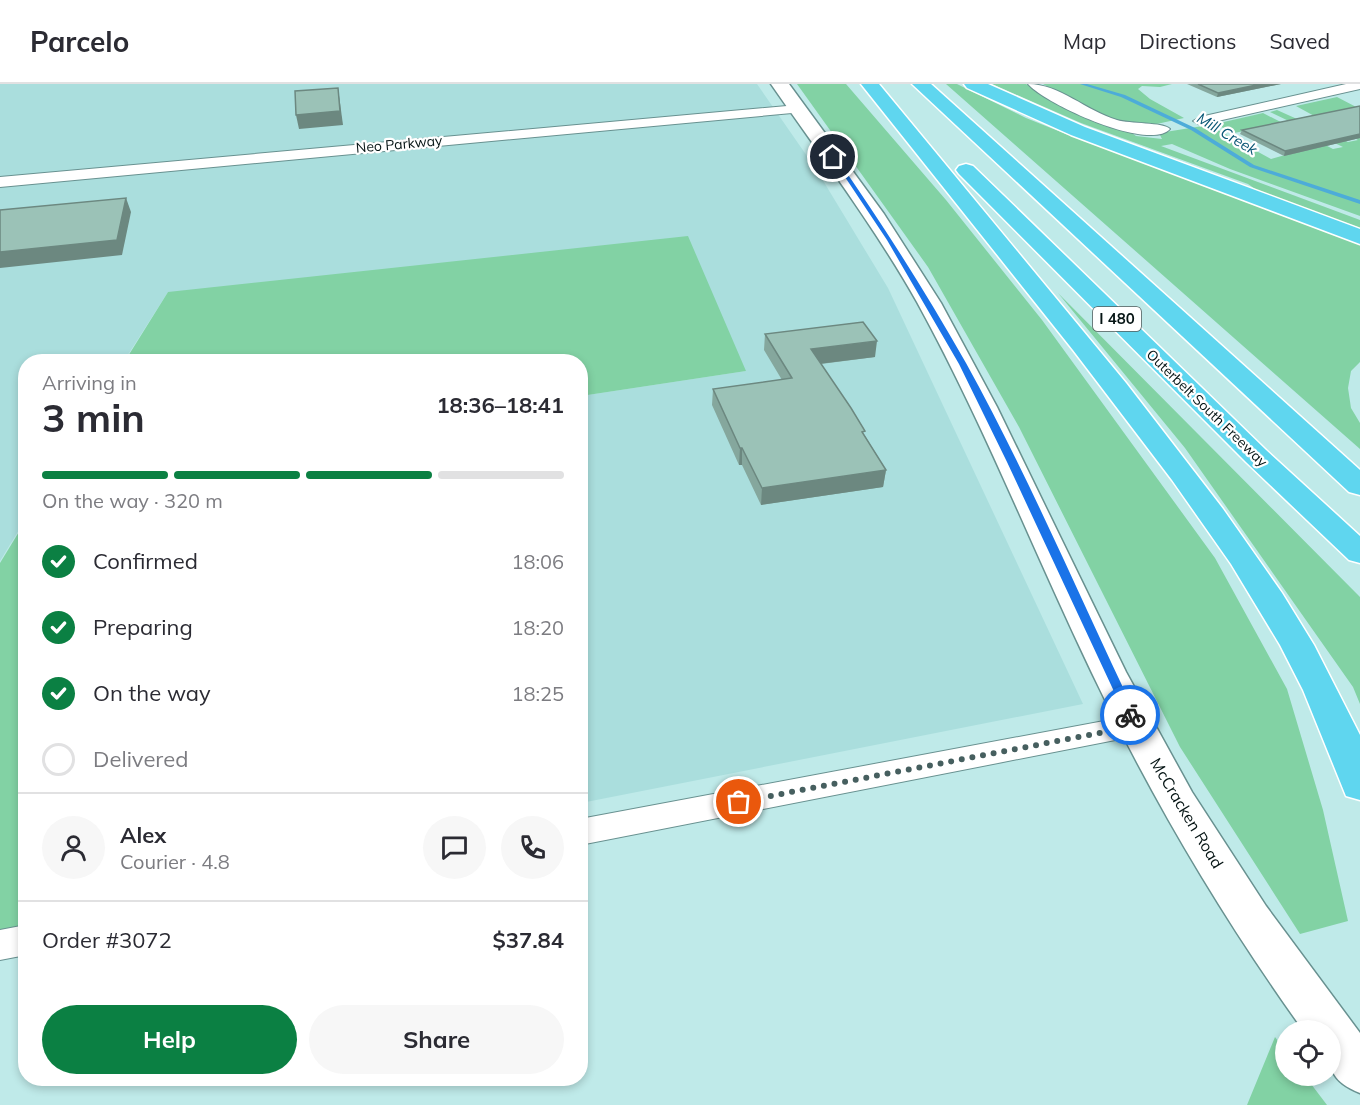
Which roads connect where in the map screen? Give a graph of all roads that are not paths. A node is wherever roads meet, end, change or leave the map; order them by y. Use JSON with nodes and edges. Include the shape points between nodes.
{"nodes":[{"id":1,"x":780,"y":84,"type":"edge"},
{"id":2,"x":870,"y":84,"type":"edge"},
{"id":3,"x":876,"y":84,"type":"edge"},
{"id":4,"x":921,"y":84,"type":"edge"},
{"id":5,"x":973,"y":84,"type":"edge"},
{"id":6,"x":1035,"y":84,"type":"edge"},
{"id":7,"x":1360,"y":86,"type":"edge"},
{"id":8,"x":798,"y":109,"type":"junction"},
{"id":9,"x":1200,"y":121,"type":"dead end"},
{"id":10,"x":1163,"y":129,"type":"dead end"},
{"id":11,"x":0,"y":182,"type":"edge"},
{"id":12,"x":1360,"y":237,"type":"edge"},
{"id":13,"x":1360,"y":486,"type":"edge"},
{"id":14,"x":1360,"y":553,"type":"edge"},
{"id":15,"x":1136,"y":726,"type":"junction"},
{"id":16,"x":1360,"y":786,"type":"edge"},
{"id":17,"x":588,"y":830,"type":"edge"},
{"id":18,"x":18,"y":942,"type":"edge"},
{"id":19,"x":0,"y":945,"type":"edge"},
{"id":20,"x":1322,"y":1020,"type":"edge"},
{"id":21,"x":1341,"y":1045,"type":"edge"},
{"id":22,"x":1360,"y":1070,"type":"edge"}],
"edges":[{"from":1,"to":8,"type":"street","name":"McCracken Road"},
{"from":2,"to":16,"type":"highway","via":[[1094,359],[1212,512],[1258,579],[1301,653],[1346,743]]},
{"from":3,"to":14,"type":"highway","name":"Outerbelt South Freeway","number":"I 480"},
{"from":4,"to":13,"type":"highway","number":"I 480"},
{"from":5,"to":12,"type":"highway","via":[[1078,131]]},
{"from":6,"to":10,"type":"street","via":[[1110,124]]},
{"from":7,"to":9,"type":"street"},
{"from":8,"to":11,"type":"street","name":"Neo Parkway"},
{"from":8,"to":15,"type":"street","name":"McCracken Road","via":[[880,224],[941,325],[1011,462]]},
{"from":15,"to":17,"type":"street"},
{"from":15,"to":20,"type":"street","name":"McCracken Road","via":[[1229,883]]},
{"from":18,"to":19,"type":"street"},
{"from":21,"to":22,"type":"street","name":"McCracken Road"}]}
